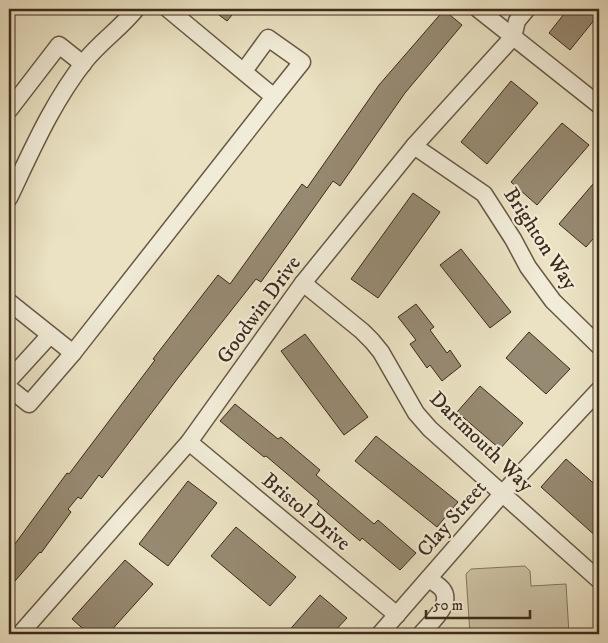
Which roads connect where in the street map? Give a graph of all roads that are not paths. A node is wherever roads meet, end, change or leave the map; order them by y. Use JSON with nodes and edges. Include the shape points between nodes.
{"nodes":[{"id":1,"x":136,"y":9,"type":"edge"},
{"id":2,"x":168,"y":9,"type":"edge"},
{"id":3,"x":478,"y":9,"type":"edge"},
{"id":4,"x":527,"y":9,"type":"edge"},
{"id":5,"x":513,"y":37,"type":"junction"},
{"id":6,"x":83,"y":64,"type":"junction"},
{"id":7,"x":244,"y":71,"type":"junction"},
{"id":8,"x":274,"y":97,"type":"junction"},
{"id":9,"x":599,"y":105,"type":"edge"},
{"id":10,"x":9,"y":110,"type":"edge"},
{"id":11,"x":414,"y":146,"type":"junction"},
{"id":12,"x":9,"y":198,"type":"edge"},
{"id":13,"x":303,"y":283,"type":"junction"},
{"id":14,"x":9,"y":302,"type":"edge"},
{"id":15,"x":50,"y":335,"type":"junction"},
{"id":16,"x":599,"y":346,"type":"edge"},
{"id":17,"x":73,"y":353,"type":"junction"},
{"id":18,"x":9,"y":380,"type":"edge"},
{"id":19,"x":9,"y":388,"type":"edge"},
{"id":20,"x":599,"y":390,"type":"edge"},
{"id":21,"x":189,"y":442,"type":"junction"},
{"id":22,"x":502,"y":494,"type":"junction"},
{"id":23,"x":428,"y":578,"type":"junction"},
{"id":24,"x":599,"y":580,"type":"edge"},
{"id":25,"x":397,"y":615,"type":"junction"},
{"id":26,"x":31,"y":631,"type":"edge"},
{"id":27,"x":380,"y":634,"type":"edge"},
{"id":28,"x":421,"y":634,"type":"edge"}],
"edges":[{"from":1,"to":6,"type":"street"},
{"from":2,"to":7,"type":"street"},
{"from":3,"to":5,"type":"street"},
{"from":4,"to":5,"type":"street","name":"Goodwin Drive","via":[[516,21]]},
{"from":5,"to":9,"type":"street"},
{"from":5,"to":11,"type":"street","name":"Goodwin Drive"},
{"from":6,"to":10,"type":"street","via":[[59,45]]},
{"from":6,"to":12,"type":"street","via":[[46,119]]},
{"from":7,"to":8,"type":"street"},
{"from":7,"to":8,"type":"street","via":[[268,38],[302,62]]},
{"from":8,"to":17,"type":"street"},
{"from":11,"to":13,"type":"street","name":"Goodwin Drive"},
{"from":11,"to":16,"type":"street","name":"Brighton Way","via":[[484,194],[553,301]]},
{"from":13,"to":21,"type":"street","name":"Goodwin Drive"},
{"from":13,"to":22,"type":"street","name":"Dartmouth Way","via":[[372,341],[416,413]]},
{"from":14,"to":15,"type":"street"},
{"from":15,"to":17,"type":"street"},
{"from":15,"to":18,"type":"street"},
{"from":17,"to":19,"type":"street","via":[[28,404]]},
{"from":20,"to":22,"type":"street","name":"Clay Street"},
{"from":21,"to":25,"type":"street","name":"Bristol Drive"},
{"from":21,"to":26,"type":"street","name":"Goodwin Drive"},
{"from":22,"to":23,"type":"street","name":"Clay Street"},
{"from":22,"to":24,"type":"street","name":"Dartmouth Way"},
{"from":23,"to":25,"type":"street","name":"Clay Street"},
{"from":23,"to":28,"type":"street","via":[[442,589],[444,607]]},
{"from":25,"to":27,"type":"street","name":"Clay Street"}]}
